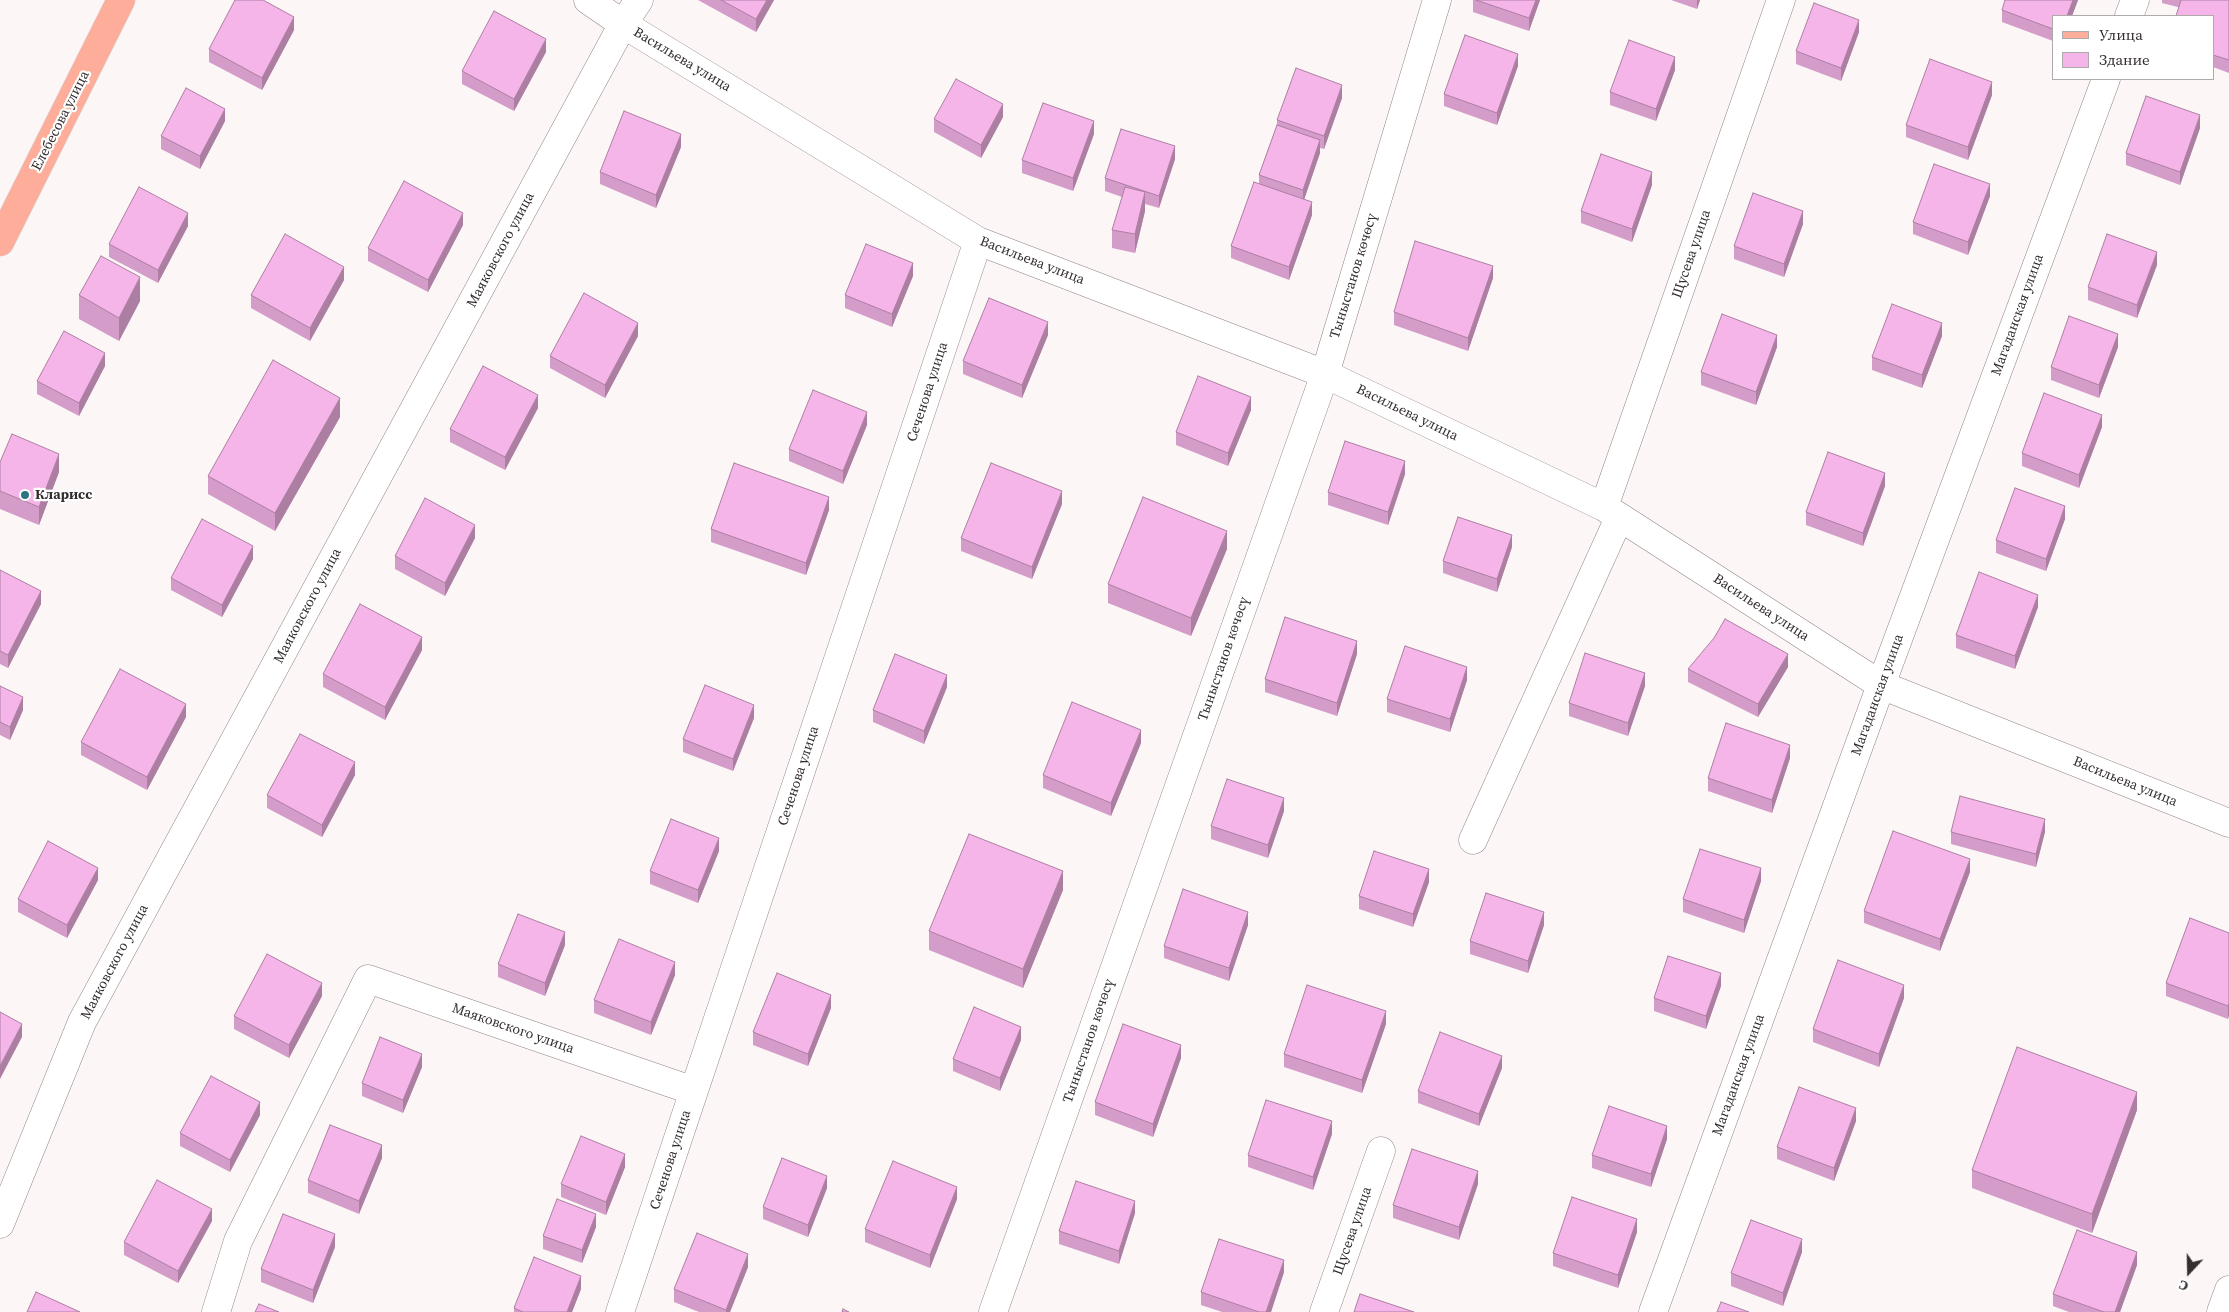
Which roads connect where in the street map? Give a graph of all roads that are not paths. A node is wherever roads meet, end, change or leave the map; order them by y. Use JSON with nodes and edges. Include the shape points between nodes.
{"nodes":[{"id":1,"x":121,"y":0,"type":"edge"},
{"id":2,"x":588,"y":0,"type":"edge"},
{"id":3,"x":639,"y":0,"type":"edge"},
{"id":4,"x":1437,"y":0,"type":"edge"},
{"id":5,"x":1781,"y":0,"type":"edge"},
{"id":6,"x":2135,"y":0,"type":"edge"},
{"id":7,"x":2129,"y":15,"type":"edge"},
{"id":8,"x":623,"y":24,"type":"junction"},
{"id":9,"x":2106,"y":80,"type":"edge"},
{"id":10,"x":978,"y":241,"type":"junction"},
{"id":11,"x":0,"y":242,"type":"edge"},
{"id":12,"x":1325,"y":374,"type":"junction"},
{"id":13,"x":1612,"y":512,"type":"junction"},
{"id":14,"x":1881,"y":685,"type":"junction"},
{"id":15,"x":2229,"y":823,"type":"edge"},
{"id":16,"x":1473,"y":840,"type":"dead end"},
{"id":17,"x":694,"y":1091,"type":"junction"},
{"id":18,"x":1381,"y":1151,"type":"dead end"},
{"id":19,"x":0,"y":1224,"type":"edge"},
{"id":20,"x":2229,"y":1290,"type":"edge"},
{"id":21,"x":216,"y":1312,"type":"edge"},
{"id":22,"x":620,"y":1312,"type":"edge"},
{"id":23,"x":993,"y":1312,"type":"edge"},
{"id":24,"x":1324,"y":1312,"type":"edge"},
{"id":25,"x":1653,"y":1312,"type":"edge"},
{"id":26,"x":2221,"y":1312,"type":"edge"}],
"edges":[{"from":1,"to":11,"type":"main road","name":"Елебесова улица"},
{"from":2,"to":8,"type":"street","name":"Васильева улица"},
{"from":3,"to":8,"type":"street","name":"Маяковского улица"},
{"from":4,"to":12,"type":"street","name":"Тыныстанов көчөсү"},
{"from":5,"to":13,"type":"street","name":"Щусева улица"},
{"from":6,"to":7,"type":"street"},
{"from":8,"to":10,"type":"street","name":"Васильева улица"},
{"from":8,"to":19,"type":"street","name":"Маяковского улица","via":[[82,1022]]},
{"from":9,"to":14,"type":"street","name":"Магаданская улица"},
{"from":10,"to":12,"type":"street","name":"Васильева улица"},
{"from":10,"to":17,"type":"street","name":"Сеченова улица"},
{"from":12,"to":13,"type":"street","name":"Васильева улица"},
{"from":12,"to":23,"type":"street","name":"Тыныстанов көчөсү"},
{"from":13,"to":14,"type":"street","name":"Васильева улица"},
{"from":13,"to":16,"type":"street","name":"Щусева улица"},
{"from":14,"to":15,"type":"street","name":"Васильева улица"},
{"from":14,"to":25,"type":"street","name":"Магаданская улица"},
{"from":17,"to":21,"type":"street","name":"Маяковского улица","via":[[368,979],[238,1241]]},
{"from":17,"to":22,"type":"street","name":"Сеченова улица"},
{"from":18,"to":24,"type":"street","name":"Щусева улица"},
{"from":20,"to":26,"type":"street"}]}
